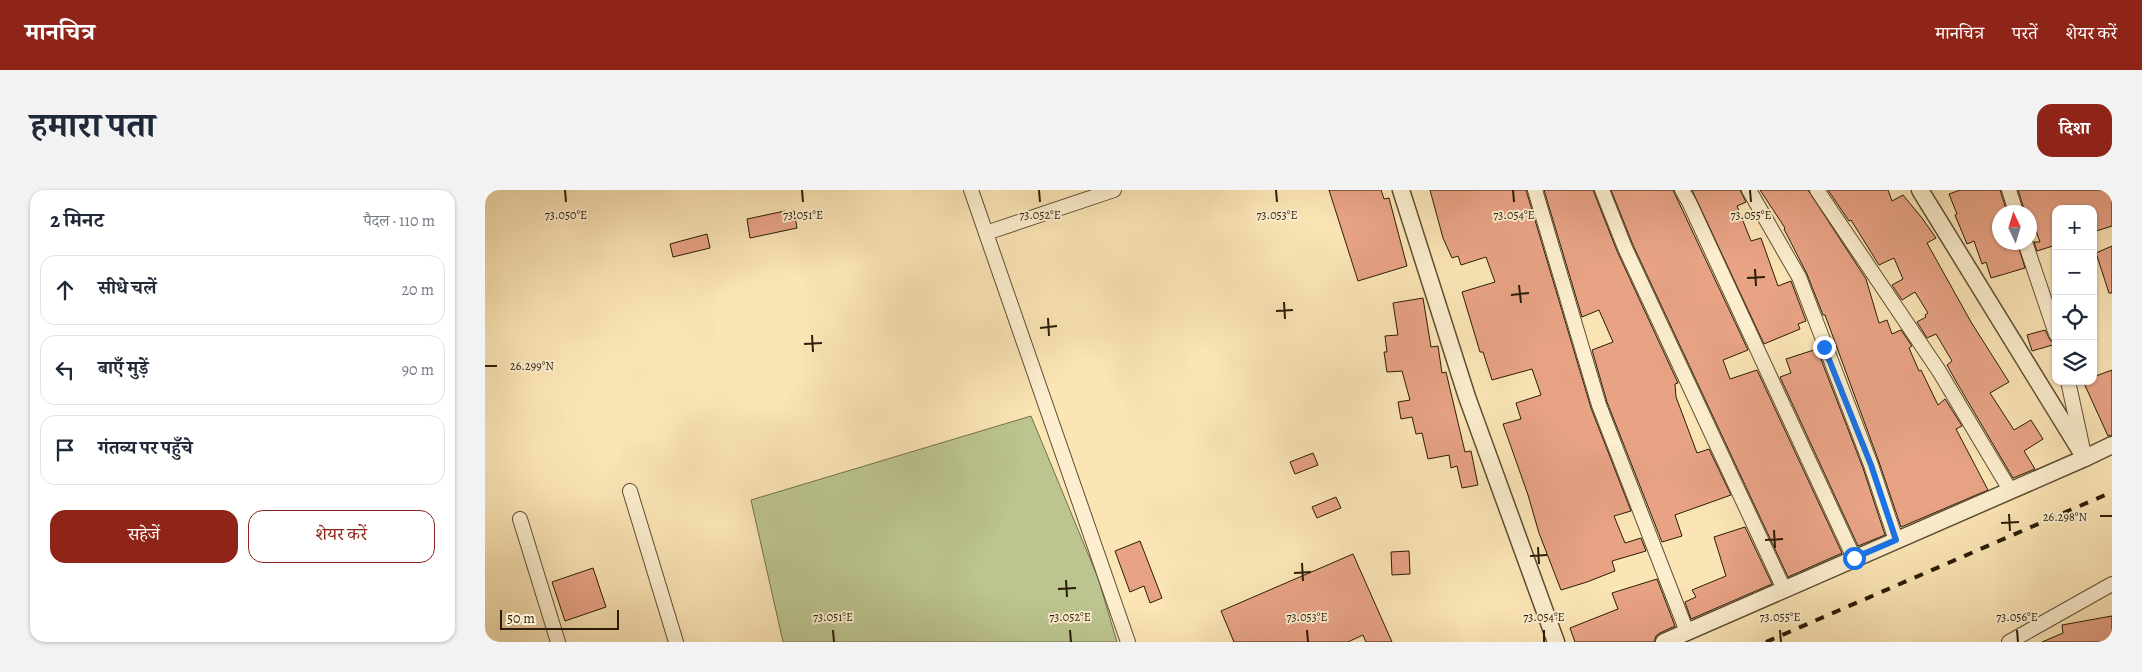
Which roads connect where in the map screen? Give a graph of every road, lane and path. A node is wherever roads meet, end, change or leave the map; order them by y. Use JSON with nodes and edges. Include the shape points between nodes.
{"nodes":[{"id":1,"x":971,"y":190,"type":"edge"},
{"id":2,"x":1113,"y":190,"type":"edge"},
{"id":3,"x":1401,"y":190,"type":"edge"},
{"id":4,"x":1535,"y":190,"type":"edge"},
{"id":5,"x":1602,"y":190,"type":"edge"},
{"id":6,"x":1682,"y":190,"type":"edge"},
{"id":7,"x":1749,"y":190,"type":"edge"},
{"id":8,"x":1817,"y":190,"type":"edge"},
{"id":9,"x":1920,"y":190,"type":"edge"},
{"id":10,"x":2009,"y":190,"type":"edge"},
{"id":11,"x":2013,"y":205,"type":"edge"},
{"id":12,"x":986,"y":233,"type":"junction"},
{"id":13,"x":2028,"y":250,"type":"edge"},
{"id":14,"x":2052,"y":322,"type":"edge"},
{"id":15,"x":2069,"y":385,"type":"edge"},
{"id":16,"x":2112,"y":444,"type":"edge"},
{"id":17,"x":2085,"y":458,"type":"junction"},
{"id":18,"x":2010,"y":490,"type":"junction"},
{"id":19,"x":630,"y":491,"type":"dead end"},
{"id":20,"x":520,"y":519,"type":"dead end"},
{"id":21,"x":1896,"y":540,"type":"junction"},
{"id":22,"x":1854,"y":558,"type":"junction"},
{"id":23,"x":2112,"y":584,"type":"edge"},
{"id":24,"x":1784,"y":589,"type":"junction"},
{"id":25,"x":1687,"y":632,"type":"junction"},
{"id":26,"x":558,"y":642,"type":"edge"},
{"id":27,"x":676,"y":642,"type":"edge"},
{"id":28,"x":1128,"y":642,"type":"edge"},
{"id":29,"x":1556,"y":642,"type":"edge"},
{"id":30,"x":1664,"y":642,"type":"edge"},
{"id":31,"x":2009,"y":642,"type":"edge"}],
"edges":[{"from":1,"to":12,"type":"street"},
{"from":2,"to":12,"type":"street"},
{"from":3,"to":29,"type":"street","via":[[1467,397]]},
{"from":4,"to":25,"type":"street","via":[[1599,405]]},
{"from":5,"to":24,"type":"street","via":[[1625,248]]},
{"from":6,"to":22,"type":"street"},
{"from":7,"to":21,"type":"street","via":[[1799,277]]},
{"from":8,"to":18,"type":"street","via":[[1939,371]]},
{"from":9,"to":17,"type":"street"},
{"from":10,"to":11,"type":"street"},
{"from":12,"to":28,"type":"street"},
{"from":13,"to":14,"type":"street"},
{"from":15,"to":17,"type":"street"},
{"from":16,"to":17,"type":"street"},
{"from":17,"to":18,"type":"street"},
{"from":18,"to":21,"type":"street"},
{"from":19,"to":27,"type":"street"},
{"from":20,"to":26,"type":"street"},
{"from":21,"to":22,"type":"street"},
{"from":22,"to":24,"type":"street"},
{"from":23,"to":31,"type":"street"},
{"from":24,"to":25,"type":"street"},
{"from":25,"to":30,"type":"street"}]}
